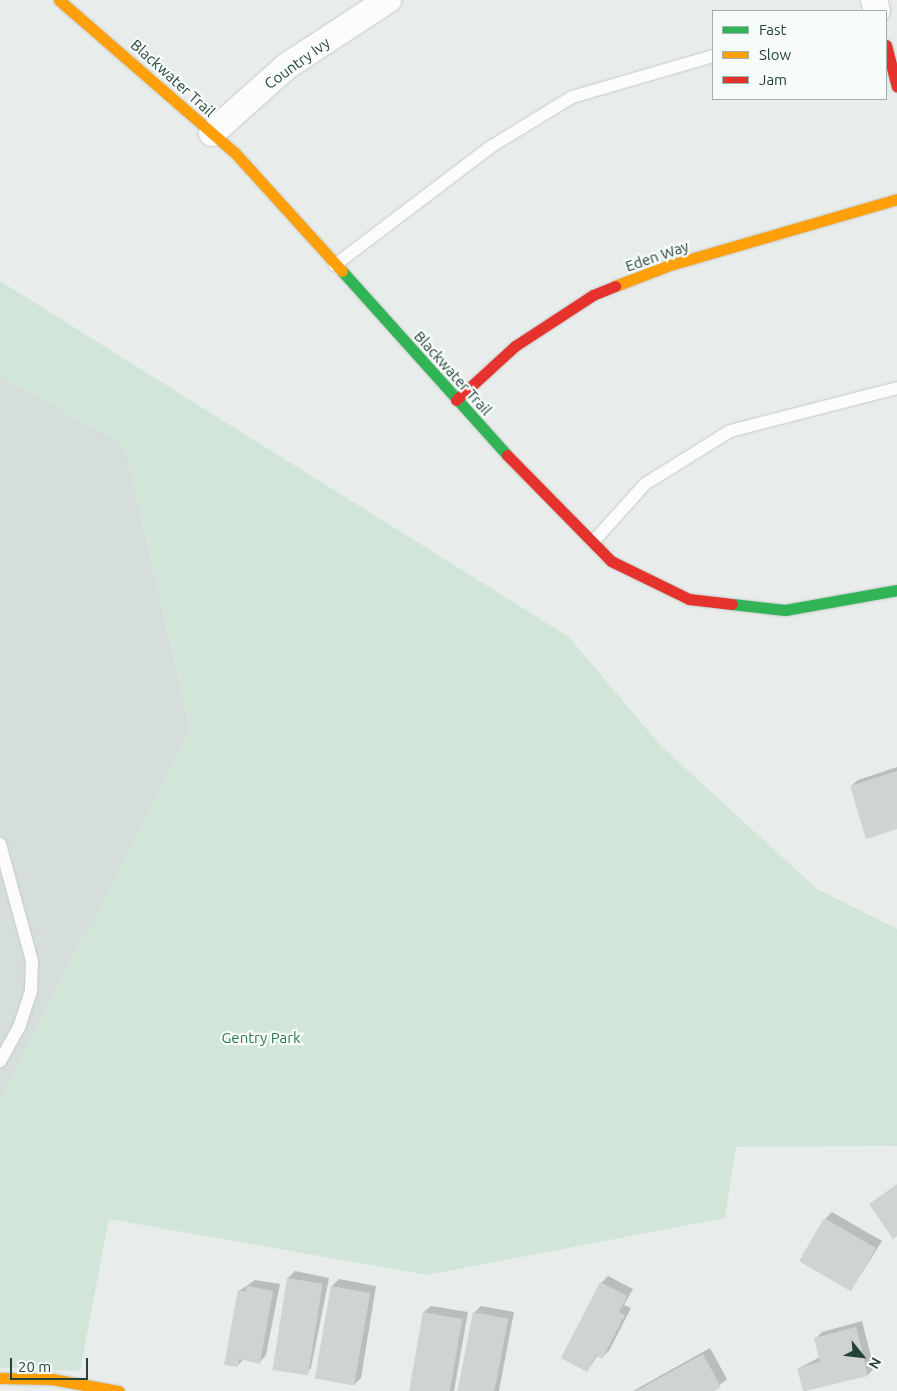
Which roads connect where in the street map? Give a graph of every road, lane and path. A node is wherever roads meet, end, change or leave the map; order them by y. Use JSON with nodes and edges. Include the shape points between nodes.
{"nodes":[{"id":1,"x":59,"y":0,"type":"edge"},
{"id":2,"x":388,"y":0,"type":"edge"},
{"id":3,"x":76,"y":4,"type":"edge"},
{"id":4,"x":887,"y":49,"type":"edge"},
{"id":5,"x":712,"y":56,"type":"edge"},
{"id":6,"x":897,"y":87,"type":"edge"},
{"id":7,"x":212,"y":133,"type":"junction"},
{"id":8,"x":897,"y":200,"type":"edge"},
{"id":9,"x":335,"y":265,"type":"junction"},
{"id":10,"x":897,"y":388,"type":"edge"},
{"id":11,"x":456,"y":400,"type":"junction"},
{"id":12,"x":592,"y":542,"type":"junction"},
{"id":13,"x":897,"y":590,"type":"edge"},
{"id":14,"x":0,"y":844,"type":"edge"},
{"id":15,"x":2,"y":1052,"type":"edge"},
{"id":16,"x":3,"y":1382,"type":"edge"},
{"id":17,"x":119,"y":1391,"type":"edge"}],
"edges":[{"from":1,"to":3,"type":"street","name":"Blackwater Trail"},
{"from":2,"to":7,"type":"street","name":"Country Ivy","via":[[287,66]]},
{"from":3,"to":7,"type":"street","name":"Blackwater Trail"},
{"from":4,"to":6,"type":"street"},
{"from":5,"to":9,"type":"lane","via":[[572,97],[492,146]]},
{"from":7,"to":9,"type":"street","name":"Blackwater Trail"},
{"from":8,"to":11,"type":"street","name":"Eden Way","via":[[670,265],[593,295],[515,346]]},
{"from":9,"to":11,"type":"street","name":"Blackwater Trail"},
{"from":10,"to":12,"type":"lane","via":[[730,431],[645,484]]},
{"from":11,"to":12,"type":"street","name":"Blackwater Trail"},
{"from":12,"to":13,"type":"street","name":"Blackwater Trail","via":[[611,561],[690,599],[785,610]]},
{"from":14,"to":15,"type":"lane","via":[[32,961],[31,992]]},
{"from":16,"to":17,"type":"street","via":[[52,1379]]}]}
